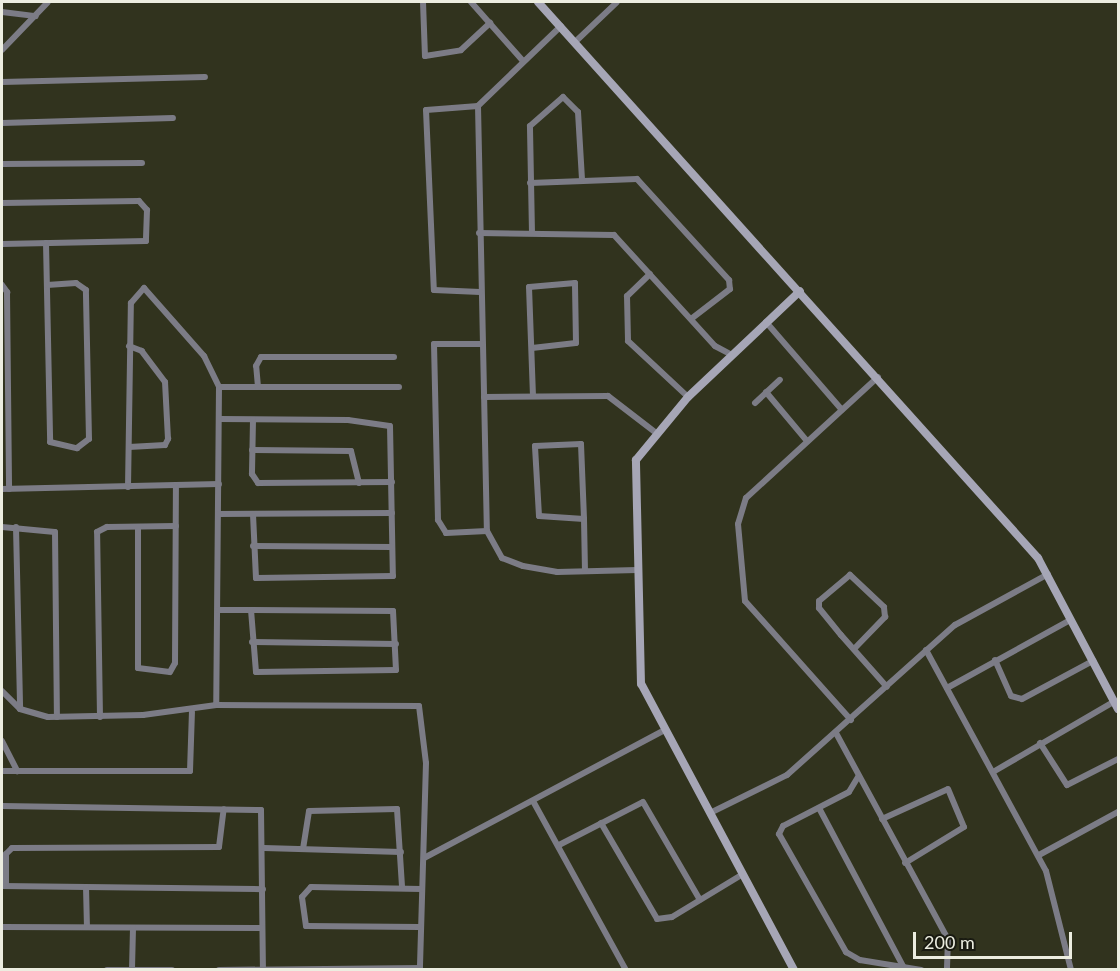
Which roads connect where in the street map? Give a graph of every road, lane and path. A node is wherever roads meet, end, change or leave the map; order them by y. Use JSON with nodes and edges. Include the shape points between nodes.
{"nodes":[{"id":1,"x":48,"y":2,"type":"edge"},
{"id":2,"x":423,"y":2,"type":"edge"},
{"id":3,"x":471,"y":2,"type":"edge"},
{"id":4,"x":538,"y":2,"type":"edge"},
{"id":5,"x":617,"y":2,"type":"edge"},
{"id":6,"x":2,"y":12,"type":"edge"},
{"id":7,"x":36,"y":16,"type":"junction"},
{"id":8,"x":490,"y":23,"type":"junction"},
{"id":9,"x":561,"y":26,"type":"junction"},
{"id":10,"x":574,"y":43,"type":"junction"},
{"id":11,"x":2,"y":50,"type":"edge"},
{"id":12,"x":523,"y":62,"type":"junction"},
{"id":13,"x":205,"y":77,"type":"dead end"},
{"id":14,"x":2,"y":82,"type":"edge"},
{"id":15,"x":478,"y":106,"type":"junction"},
{"id":16,"x":173,"y":118,"type":"dead end"},
{"id":17,"x":2,"y":123,"type":"edge"},
{"id":18,"x":142,"y":163,"type":"dead end"},
{"id":19,"x":2,"y":164,"type":"edge"},
{"id":20,"x":582,"y":180,"type":"junction"},
{"id":21,"x":531,"y":183,"type":"junction"},
{"id":22,"x":2,"y":204,"type":"edge"},
{"id":23,"x":478,"y":233,"type":"junction"},
{"id":24,"x":532,"y":234,"type":"junction"},
{"id":25,"x":46,"y":243,"type":"junction"},
{"id":26,"x":2,"y":244,"type":"edge"},
{"id":27,"x":650,"y":274,"type":"junction"},
{"id":28,"x":2,"y":285,"type":"edge"},
{"id":29,"x":47,"y":285,"type":"junction"},
{"id":30,"x":800,"y":291,"type":"junction"},
{"id":31,"x":480,"y":292,"type":"junction"},
{"id":32,"x":691,"y":319,"type":"junction"},
{"id":33,"x":766,"y":322,"type":"junction"},
{"id":34,"x":482,"y":344,"type":"junction"},
{"id":35,"x":129,"y":346,"type":"junction"},
{"id":36,"x":532,"y":348,"type":"junction"},
{"id":37,"x":732,"y":355,"type":"junction"},
{"id":38,"x":394,"y":357,"type":"dead end"},
{"id":39,"x":878,"y":377,"type":"junction"},
{"id":40,"x":780,"y":380,"type":"dead end"},
{"id":41,"x":219,"y":387,"type":"junction"},
{"id":42,"x":258,"y":387,"type":"junction"},
{"id":43,"x":399,"y":387,"type":"dead end"},
{"id":44,"x":766,"y":392,"type":"junction"},
{"id":45,"x":532,"y":396,"type":"junction"},
{"id":46,"x":484,"y":397,"type":"junction"},
{"id":47,"x":688,"y":397,"type":"junction"},
{"id":48,"x":754,"y":403,"type":"dead end"},
{"id":49,"x":842,"y":410,"type":"junction"},
{"id":50,"x":219,"y":419,"type":"junction"},
{"id":51,"x":253,"y":420,"type":"junction"},
{"id":52,"x":656,"y":433,"type":"junction"},
{"id":53,"x":807,"y":441,"type":"junction"},
{"id":54,"x":129,"y":447,"type":"junction"},
{"id":55,"x":5,"y":448,"type":"edge"},
{"id":56,"x":252,"y":450,"type":"junction"},
{"id":57,"x":392,"y":482,"type":"junction"},
{"id":58,"x":359,"y":483,"type":"junction"},
{"id":59,"x":219,"y":484,"type":"junction"},
{"id":60,"x":176,"y":486,"type":"junction"},
{"id":61,"x":128,"y":487,"type":"junction"},
{"id":62,"x":5,"y":489,"type":"edge"},
{"id":63,"x":392,"y":513,"type":"junction"},
{"id":64,"x":218,"y":514,"type":"junction"},
{"id":65,"x":253,"y":515,"type":"junction"},
{"id":66,"x":584,"y":519,"type":"junction"},
{"id":67,"x":176,"y":526,"type":"junction"},
{"id":68,"x":2,"y":527,"type":"edge"},
{"id":69,"x":16,"y":527,"type":"junction"},
{"id":70,"x":138,"y":528,"type":"junction"},
{"id":71,"x":487,"y":531,"type":"junction"},
{"id":72,"x":253,"y":546,"type":"junction"},
{"id":73,"x":392,"y":548,"type":"junction"},
{"id":74,"x":585,"y":570,"type":"junction"},
{"id":75,"x":637,"y":570,"type":"junction"},
{"id":76,"x":1048,"y":574,"type":"junction"},
{"id":77,"x":218,"y":610,"type":"junction"},
{"id":78,"x":251,"y":610,"type":"junction"},
{"id":79,"x":1070,"y":620,"type":"junction"},
{"id":80,"x":252,"y":642,"type":"junction"},
{"id":81,"x":396,"y":644,"type":"junction"},
{"id":82,"x":854,"y":649,"type":"junction"},
{"id":83,"x":926,"y":650,"type":"junction"},
{"id":84,"x":995,"y":660,"type":"junction"},
{"id":85,"x":1093,"y":661,"type":"junction"},
{"id":86,"x":887,"y":687,"type":"junction"},
{"id":87,"x":947,"y":688,"type":"junction"},
{"id":88,"x":2,"y":691,"type":"edge"},
{"id":89,"x":216,"y":705,"type":"junction"},
{"id":90,"x":1117,"y":705,"type":"edge"},
{"id":91,"x":20,"y":709,"type":"junction"},
{"id":92,"x":192,"y":712,"type":"junction"},
{"id":93,"x":57,"y":717,"type":"junction"},
{"id":94,"x":100,"y":717,"type":"junction"},
{"id":95,"x":851,"y":720,"type":"junction"},
{"id":96,"x":663,"y":731,"type":"junction"},
{"id":97,"x":836,"y":733,"type":"junction"},
{"id":98,"x":2,"y":741,"type":"edge"},
{"id":99,"x":1041,"y":744,"type":"junction"},
{"id":100,"x":1119,"y":759,"type":"edge"},
{"id":101,"x":2,"y":771,"type":"edge"},
{"id":102,"x":17,"y":771,"type":"junction"},
{"id":103,"x":993,"y":772,"type":"junction"},
{"id":104,"x":858,"y":777,"type":"junction"},
{"id":105,"x":533,"y":801,"type":"junction"},
{"id":106,"x":2,"y":806,"type":"edge"},
{"id":107,"x":819,"y":808,"type":"junction"},
{"id":108,"x":224,"y":809,"type":"junction"},
{"id":109,"x":1119,"y":812,"type":"edge"},
{"id":110,"x":710,"y":813,"type":"junction"},
{"id":111,"x":882,"y":819,"type":"junction"},
{"id":112,"x":601,"y":823,"type":"junction"},
{"id":113,"x":559,"y":844,"type":"junction"},
{"id":114,"x":264,"y":848,"type":"junction"},
{"id":115,"x":303,"y":849,"type":"junction"},
{"id":116,"x":401,"y":852,"type":"junction"},
{"id":117,"x":1039,"y":855,"type":"junction"},
{"id":118,"x":424,"y":858,"type":"junction"},
{"id":119,"x":905,"y":862,"type":"junction"},
{"id":120,"x":742,"y":874,"type":"junction"},
{"id":121,"x":4,"y":886,"type":"edge"},
{"id":122,"x":86,"y":887,"type":"junction"},
{"id":123,"x":402,"y":888,"type":"junction"},
{"id":124,"x":263,"y":889,"type":"junction"},
{"id":125,"x":421,"y":889,"type":"junction"},
{"id":126,"x":700,"y":900,"type":"junction"},
{"id":127,"x":2,"y":927,"type":"edge"},
{"id":128,"x":87,"y":927,"type":"junction"},
{"id":129,"x":419,"y":927,"type":"junction"},
{"id":130,"x":133,"y":928,"type":"junction"},
{"id":131,"x":262,"y":928,"type":"junction"},
{"id":132,"x":903,"y":966,"type":"junction"},
{"id":133,"x":263,"y":968,"type":"edge"},
{"id":134,"x":107,"y":969,"type":"edge"},
{"id":135,"x":132,"y":969,"type":"edge"},
{"id":136,"x":172,"y":969,"type":"edge"},
{"id":137,"x":219,"y":969,"type":"edge"},
{"id":138,"x":420,"y":969,"type":"edge"},
{"id":139,"x":626,"y":969,"type":"edge"},
{"id":140,"x":794,"y":969,"type":"edge"},
{"id":141,"x":921,"y":969,"type":"edge"},
{"id":142,"x":947,"y":969,"type":"edge"},
{"id":143,"x":1071,"y":969,"type":"edge"}],
"edges":[{"from":1,"to":7,"type":"street"},
{"from":2,"to":8,"type":"street","via":[[425,56],[461,50]]},
{"from":3,"to":8,"type":"street"},
{"from":4,"to":9,"type":"street"},
{"from":5,"to":10,"type":"street"},
{"from":6,"to":7,"type":"street"},
{"from":7,"to":11,"type":"street"},
{"from":8,"to":12,"type":"street"},
{"from":9,"to":10,"type":"street"},
{"from":9,"to":12,"type":"street"},
{"from":10,"to":30,"type":"street"},
{"from":12,"to":15,"type":"street"},
{"from":13,"to":14,"type":"street"},
{"from":15,"to":23,"type":"street"},
{"from":15,"to":31,"type":"street","via":[[426,110],[434,290]]},
{"from":16,"to":17,"type":"street"},
{"from":18,"to":19,"type":"street"},
{"from":20,"to":21,"type":"street"},
{"from":20,"to":21,"type":"street","via":[[578,112],[563,97],[530,126]]},
{"from":20,"to":32,"type":"street","via":[[637,179],[729,280],[729,289]]},
{"from":21,"to":24,"type":"street"},
{"from":22,"to":25,"type":"street","via":[[139,201],[146,205],[146,241]]},
{"from":23,"to":24,"type":"street"},
{"from":23,"to":31,"type":"street"},
{"from":24,"to":27,"type":"street","via":[[614,235]]},
{"from":25,"to":26,"type":"street"},
{"from":25,"to":29,"type":"street"},
{"from":27,"to":32,"type":"street"},
{"from":27,"to":47,"type":"street","via":[[627,296],[628,341]]},
{"from":28,"to":55,"type":"street","via":[[7,292]]},
{"from":29,"to":29,"type":"street","via":[[50,442],[84,446],[89,439],[86,290],[76,283]]},
{"from":30,"to":33,"type":"street"},
{"from":30,"to":39,"type":"street"},
{"from":31,"to":34,"type":"street"},
{"from":32,"to":37,"type":"street","via":[[715,346]]},
{"from":33,"to":37,"type":"street"},
{"from":33,"to":49,"type":"street"},
{"from":34,"to":46,"type":"street"},
{"from":34,"to":71,"type":"street","via":[[434,344],[438,520],[446,533]]},
{"from":35,"to":41,"type":"street","via":[[131,303],[144,288],[204,357]]},
{"from":35,"to":54,"type":"street"},
{"from":35,"to":54,"type":"street","via":[[142,351],[165,382],[168,439],[165,445]]},
{"from":36,"to":36,"type":"street","via":[[529,287],[575,283],[576,343]]},
{"from":36,"to":45,"type":"street"},
{"from":37,"to":47,"type":"street"},
{"from":38,"to":42,"type":"street","via":[[261,357],[256,366]]},
{"from":39,"to":49,"type":"street"},
{"from":39,"to":76,"type":"street"},
{"from":40,"to":44,"type":"street"},
{"from":41,"to":42,"type":"street"},
{"from":41,"to":50,"type":"street"},
{"from":42,"to":43,"type":"street"},
{"from":44,"to":48,"type":"street"},
{"from":44,"to":53,"type":"street"},
{"from":45,"to":46,"type":"street"},
{"from":45,"to":52,"type":"street","via":[[608,396]]},
{"from":46,"to":71,"type":"street"},
{"from":47,"to":52,"type":"street"},
{"from":49,"to":53,"type":"street"},
{"from":50,"to":51,"type":"street"},
{"from":50,"to":59,"type":"street"},
{"from":51,"to":56,"type":"street"},
{"from":51,"to":57,"type":"street","via":[[386,422],[390,426]]},
{"from":52,"to":75,"type":"street","via":[[636,460]]},
{"from":53,"to":95,"type":"street","via":[[742,504],[740,585],[748,606]]},
{"from":54,"to":61,"type":"street"},
{"from":55,"to":62,"type":"street"},
{"from":56,"to":58,"type":"street","via":[[351,451]]},
{"from":56,"to":58,"type":"street","via":[[252,477],[261,484]]},
{"from":57,"to":58,"type":"street"},
{"from":57,"to":63,"type":"street"},
{"from":59,"to":60,"type":"street"},
{"from":59,"to":64,"type":"street"},
{"from":60,"to":61,"type":"street"},
{"from":60,"to":67,"type":"street"},
{"from":61,"to":62,"type":"street"},
{"from":63,"to":65,"type":"street"},
{"from":63,"to":73,"type":"street"},
{"from":64,"to":65,"type":"street"},
{"from":64,"to":77,"type":"street"},
{"from":65,"to":72,"type":"street"},
{"from":66,"to":66,"type":"street","via":[[581,444],[534,446],[539,516]]},
{"from":66,"to":74,"type":"street"},
{"from":67,"to":70,"type":"street"},
{"from":67,"to":70,"type":"street","via":[[175,663],[167,673],[142,672],[137,663]]},
{"from":68,"to":69,"type":"street"},
{"from":69,"to":91,"type":"street"},
{"from":69,"to":93,"type":"street","via":[[55,532]]},
{"from":70,"to":94,"type":"street","via":[[107,527],[97,532]]},
{"from":71,"to":74,"type":"street","via":[[497,553],[512,562],[548,571]]},
{"from":72,"to":73,"type":"street"},
{"from":72,"to":73,"type":"street","via":[[258,579],[392,577]]},
{"from":74,"to":75,"type":"street"},
{"from":75,"to":96,"type":"street","via":[[641,684]]},
{"from":76,"to":79,"type":"street"},
{"from":76,"to":83,"type":"street","via":[[955,625]]},
{"from":77,"to":78,"type":"street"},
{"from":77,"to":89,"type":"street"},
{"from":78,"to":80,"type":"street"},
{"from":78,"to":81,"type":"street","via":[[393,611]]},
{"from":79,"to":84,"type":"street"},
{"from":79,"to":85,"type":"street"},
{"from":80,"to":81,"type":"street"},
{"from":80,"to":81,"type":"street","via":[[258,673],[388,674],[396,670]]},
{"from":82,"to":82,"type":"street","via":[[819,608],[819,601],[850,575],[884,607],[885,617]]},
{"from":82,"to":86,"type":"street"},
{"from":83,"to":86,"type":"street"},
{"from":83,"to":87,"type":"street"},
{"from":84,"to":85,"type":"street","via":[[1011,696],[1022,699]]},
{"from":84,"to":87,"type":"street"},
{"from":85,"to":90,"type":"street"},
{"from":86,"to":95,"type":"street"},
{"from":87,"to":103,"type":"street"},
{"from":88,"to":91,"type":"street"},
{"from":89,"to":92,"type":"street"},
{"from":89,"to":118,"type":"street","via":[[419,706],[426,763]]},
{"from":90,"to":99,"type":"street"},
{"from":91,"to":93,"type":"street"},
{"from":92,"to":94,"type":"street"},
{"from":92,"to":102,"type":"street","via":[[190,771]]},
{"from":93,"to":94,"type":"street"},
{"from":95,"to":97,"type":"street"},
{"from":96,"to":105,"type":"street"},
{"from":96,"to":110,"type":"street"},
{"from":97,"to":104,"type":"street"},
{"from":97,"to":110,"type":"street","via":[[787,775]]},
{"from":98,"to":102,"type":"street"},
{"from":99,"to":100,"type":"street","via":[[1067,785]]},
{"from":99,"to":103,"type":"street"},
{"from":101,"to":102,"type":"street"},
{"from":103,"to":117,"type":"street"},
{"from":104,"to":107,"type":"street","via":[[853,789]]},
{"from":104,"to":111,"type":"street"},
{"from":105,"to":113,"type":"street"},
{"from":105,"to":118,"type":"street"},
{"from":106,"to":108,"type":"street"},
{"from":107,"to":132,"type":"street"},
{"from":107,"to":132,"type":"street","via":[[783,826],[779,834],[846,952]]},
{"from":108,"to":114,"type":"street","via":[[261,810]]},
{"from":108,"to":121,"type":"street","via":[[219,847],[12,848],[6,854]]},
{"from":109,"to":117,"type":"street"},
{"from":110,"to":120,"type":"street"},
{"from":111,"to":119,"type":"street"},
{"from":111,"to":119,"type":"street","via":[[948,789],[964,827]]},
{"from":112,"to":113,"type":"street"},
{"from":112,"to":126,"type":"street","via":[[654,917],[666,919]]},
{"from":112,"to":126,"type":"street","via":[[634,803],[646,805]]},
{"from":113,"to":139,"type":"street"},
{"from":114,"to":115,"type":"street"},
{"from":114,"to":124,"type":"street"},
{"from":115,"to":116,"type":"street"},
{"from":115,"to":116,"type":"street","via":[[309,811],[397,809]]},
{"from":116,"to":123,"type":"street"},
{"from":117,"to":143,"type":"street","via":[[1056,896]]},
{"from":118,"to":125,"type":"street"},
{"from":119,"to":142,"type":"street","via":[[948,939]]},
{"from":120,"to":126,"type":"street"},
{"from":120,"to":140,"type":"street"},
{"from":121,"to":122,"type":"street"},
{"from":122,"to":124,"type":"street"},
{"from":122,"to":128,"type":"street"},
{"from":123,"to":125,"type":"street"},
{"from":123,"to":129,"type":"street","via":[[311,887],[302,897],[304,923]]},
{"from":124,"to":131,"type":"street"},
{"from":125,"to":129,"type":"street"},
{"from":127,"to":128,"type":"street"},
{"from":128,"to":130,"type":"street"},
{"from":129,"to":138,"type":"street"},
{"from":130,"to":131,"type":"street"},
{"from":130,"to":135,"type":"street"},
{"from":131,"to":133,"type":"street"},
{"from":132,"to":141,"type":"street"},
{"from":133,"to":137,"type":"street"},
{"from":133,"to":138,"type":"street"},
{"from":134,"to":135,"type":"street"},
{"from":135,"to":136,"type":"street"}]}
